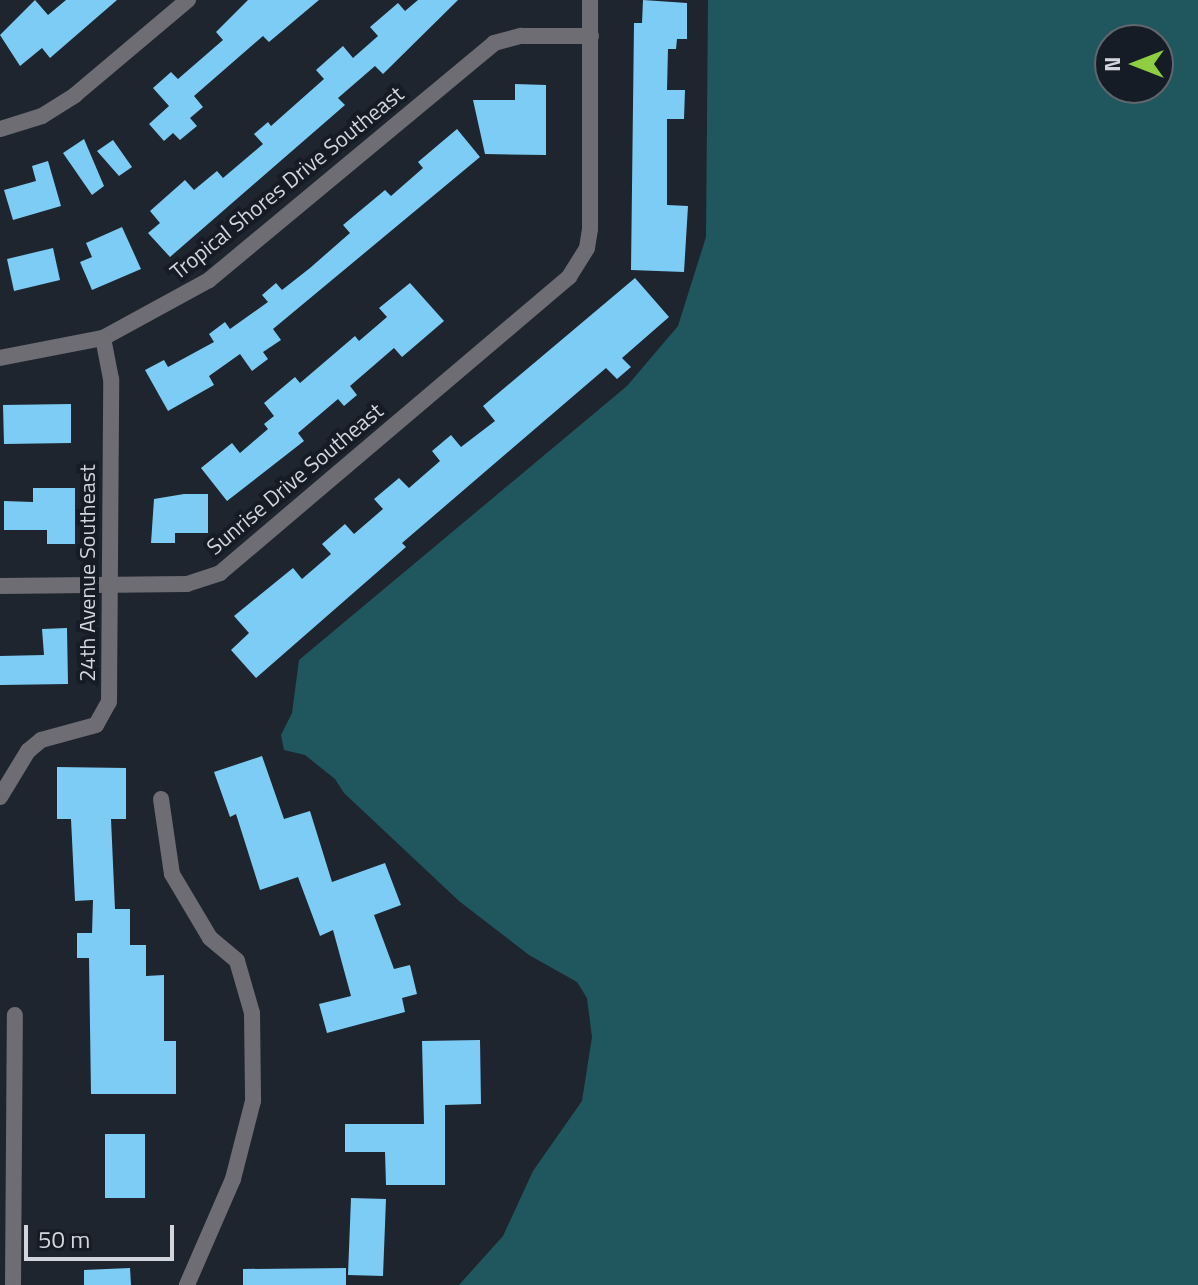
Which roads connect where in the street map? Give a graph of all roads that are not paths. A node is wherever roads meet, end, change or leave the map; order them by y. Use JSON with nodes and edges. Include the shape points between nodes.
{"nodes":[{"id":1,"x":188,"y":0,"type":"edge"},
{"id":2,"x":590,"y":0,"type":"edge"},
{"id":3,"x":591,"y":36,"type":"junction"},
{"id":4,"x":0,"y":129,"type":"edge"},
{"id":5,"x":103,"y":338,"type":"junction"},
{"id":6,"x":0,"y":358,"type":"edge"},
{"id":7,"x":0,"y":586,"type":"edge"},
{"id":8,"x":109,"y":586,"type":"junction"},
{"id":9,"x":0,"y":797,"type":"edge"},
{"id":10,"x":161,"y":799,"type":"dead end"},
{"id":11,"x":15,"y":1015,"type":"dead end"},
{"id":12,"x":13,"y":1285,"type":"edge"},
{"id":13,"x":187,"y":1285,"type":"edge"}],
"edges":[{"from":1,"to":4,"type":"street","via":[[75,95],[42,116]]},
{"from":2,"to":3,"type":"street"},
{"from":3,"to":5,"type":"street","name":"Tropical Shores Drive Southeast","via":[[504,38],[482,50],[209,280]]},
{"from":3,"to":8,"type":"street","name":"Sunrise Drive Southeast","via":[[590,229],[587,248],[569,277],[220,573],[187,584]]},
{"from":5,"to":6,"type":"street","name":"Tropical Shores Drive Southeast"},
{"from":5,"to":8,"type":"street","name":"24th Avenue Southeast","via":[[111,379]]},
{"from":7,"to":8,"type":"street","name":"Sunrise Drive Southeast"},
{"from":8,"to":9,"type":"street","name":"24th Avenue Southeast","via":[[105,715],[96,725],[41,740],[28,751]]},
{"from":10,"to":13,"type":"street","via":[[172,874],[210,938],[237,961],[252,1013],[253,1101],[233,1179]]},
{"from":11,"to":12,"type":"street"}]}
